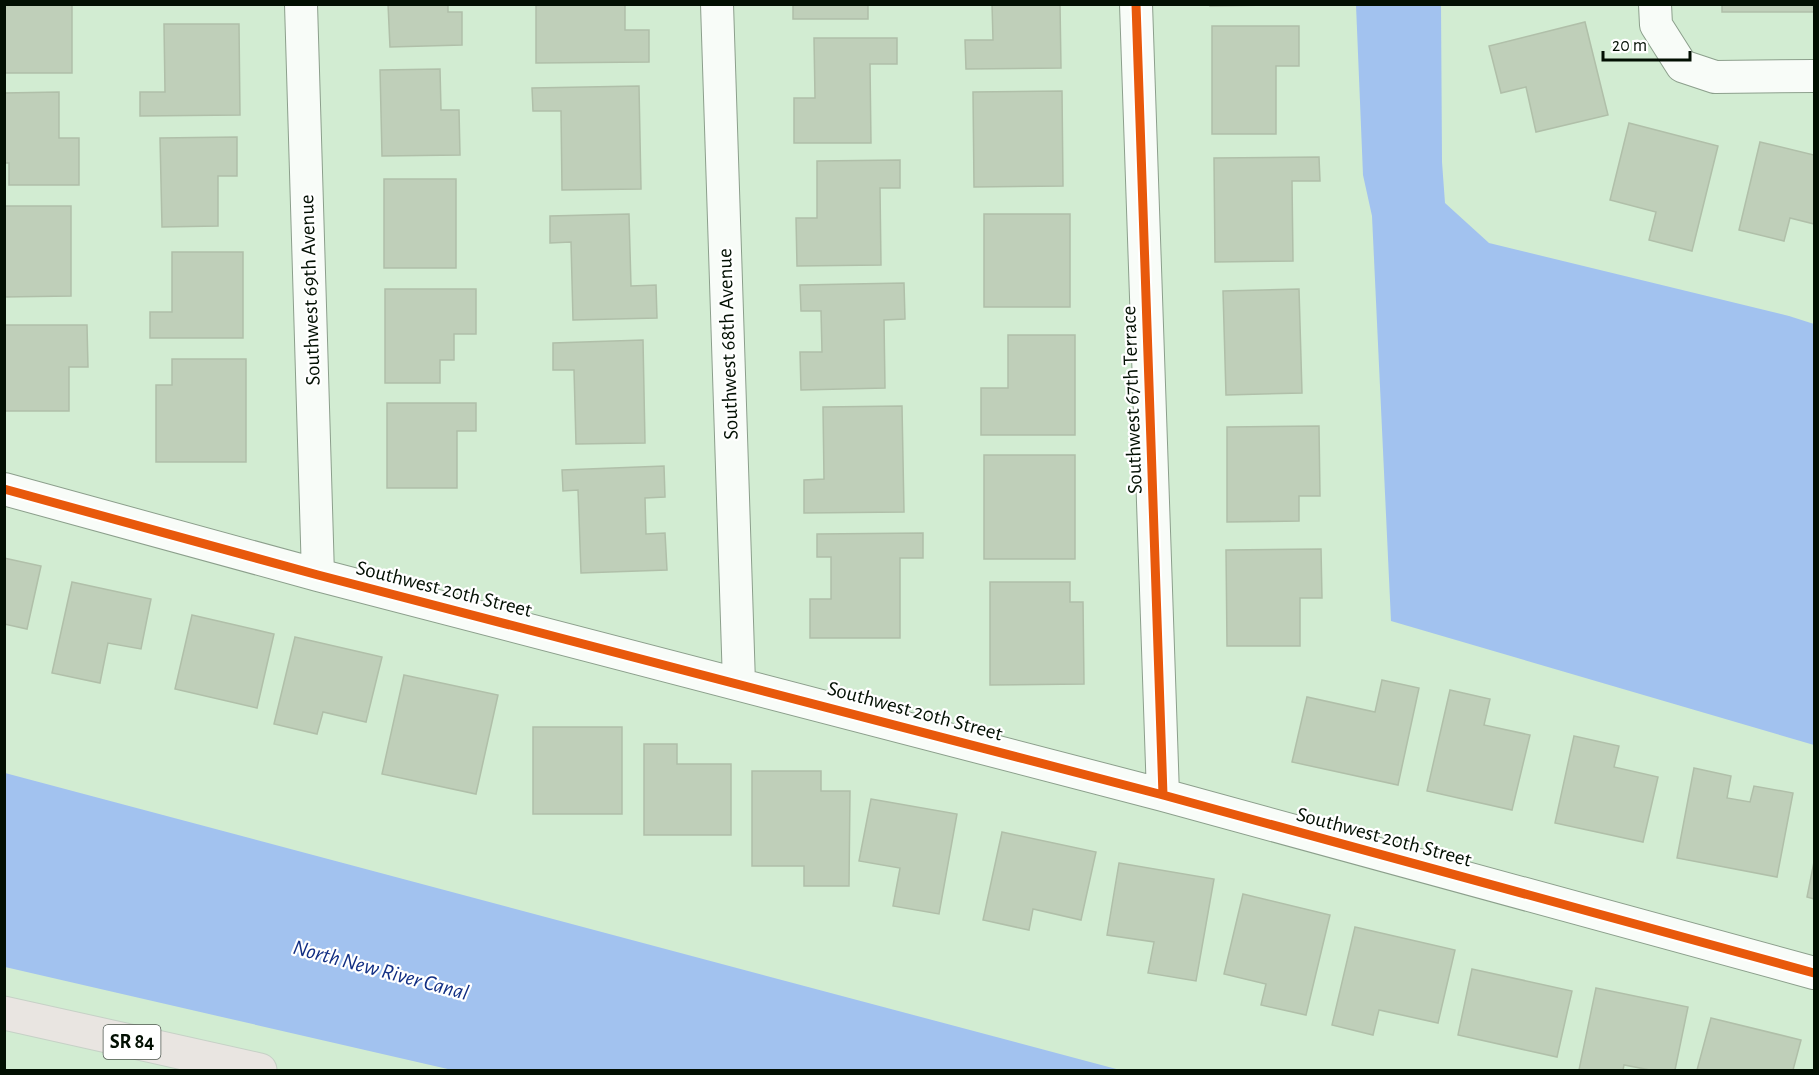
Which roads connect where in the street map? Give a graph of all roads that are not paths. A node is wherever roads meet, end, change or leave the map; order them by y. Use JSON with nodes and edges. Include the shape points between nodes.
{"nodes":[{"id":1,"x":302,"y":4,"type":"edge"},
{"id":2,"x":717,"y":4,"type":"edge"},
{"id":3,"x":1136,"y":4,"type":"edge"},
{"id":4,"x":1655,"y":4,"type":"edge"},
{"id":5,"x":1815,"y":76,"type":"edge"},
{"id":6,"x":4,"y":489,"type":"edge"},
{"id":7,"x":318,"y":575,"type":"junction"},
{"id":8,"x":739,"y":683,"type":"junction"},
{"id":9,"x":1163,"y":795,"type":"junction"},
{"id":10,"x":1815,"y":973,"type":"edge"},
{"id":11,"x":4,"y":1013,"type":"edge"},
{"id":12,"x":260,"y":1071,"type":"edge"}],
"edges":[{"from":1,"to":7,"type":"street","name":"Southwest 69th Avenue"},
{"from":2,"to":8,"type":"street","name":"Southwest 68th Avenue"},
{"from":3,"to":9,"type":"street","name":"Southwest 67th Terrace"},
{"from":4,"to":5,"type":"street","via":[[1656,25],[1682,66],[1715,76]]},
{"from":6,"to":7,"type":"street","name":"Southwest 20th Street"},
{"from":7,"to":8,"type":"street","name":"Southwest 20th Street"},
{"from":8,"to":9,"type":"street","name":"Southwest 20th Street"},
{"from":9,"to":10,"type":"street","name":"Southwest 20th Street"},
{"from":11,"to":12,"type":"main road","number":"SR 84"}]}
